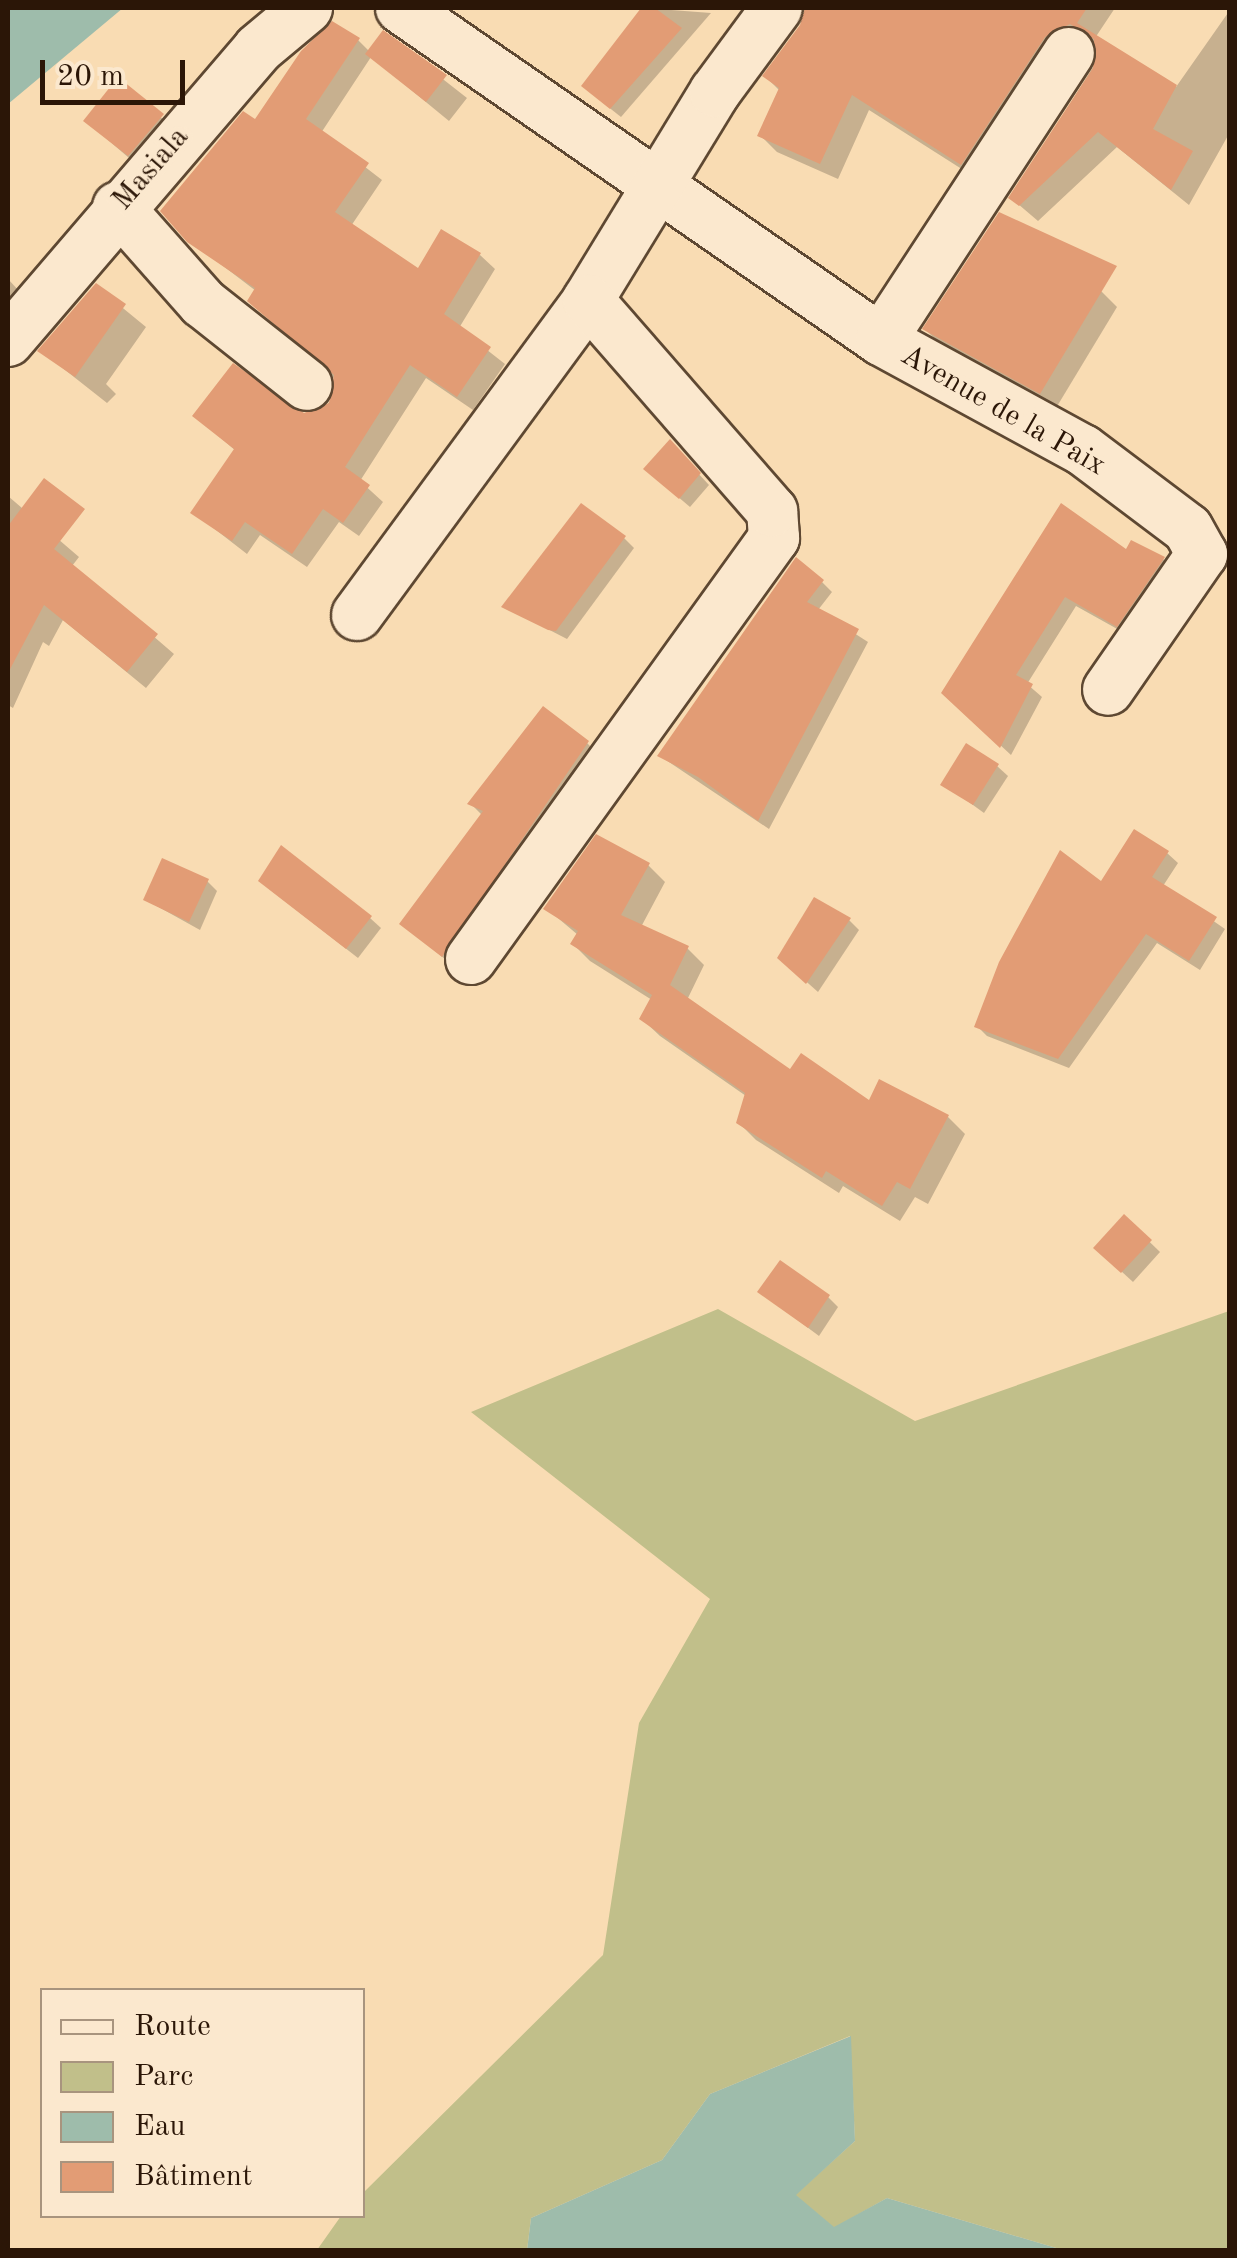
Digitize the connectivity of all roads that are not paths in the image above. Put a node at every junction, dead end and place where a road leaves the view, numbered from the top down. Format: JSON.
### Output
{"nodes":[{"id":1,"x":307,"y":8,"type":"edge"},
{"id":2,"x":401,"y":8,"type":"edge"},
{"id":3,"x":776,"y":8,"type":"edge"},
{"id":4,"x":1069,"y":53,"type":"dead end"},
{"id":5,"x":655,"y":188,"type":"junction"},
{"id":6,"x":118,"y":207,"type":"junction"},
{"id":7,"x":588,"y":300,"type":"junction"},
{"id":8,"x":881,"y":340,"type":"junction"},
{"id":9,"x":8,"y":342,"type":"edge"},
{"id":10,"x":307,"y":385,"type":"dead end"},
{"id":11,"x":356,"y":615,"type":"dead end"},
{"id":12,"x":1108,"y":690,"type":"dead end"},
{"id":13,"x":470,"y":959,"type":"dead end"}],
"edges":[{"from":1,"to":6,"type":"street","name":"Masiala"},
{"from":2,"to":5,"type":"street","name":"Avenue de la Paix"},
{"from":3,"to":5,"type":"street"},
{"from":4,"to":8,"type":"street"},
{"from":5,"to":7,"type":"street"},
{"from":5,"to":8,"type":"street","name":"Avenue de la Paix"},
{"from":6,"to":9,"type":"street","name":"Masiala"},
{"from":6,"to":10,"type":"street"},
{"from":7,"to":11,"type":"street"},
{"from":7,"to":13,"type":"street"},
{"from":8,"to":12,"type":"street","name":"Avenue de la Paix"}]}
